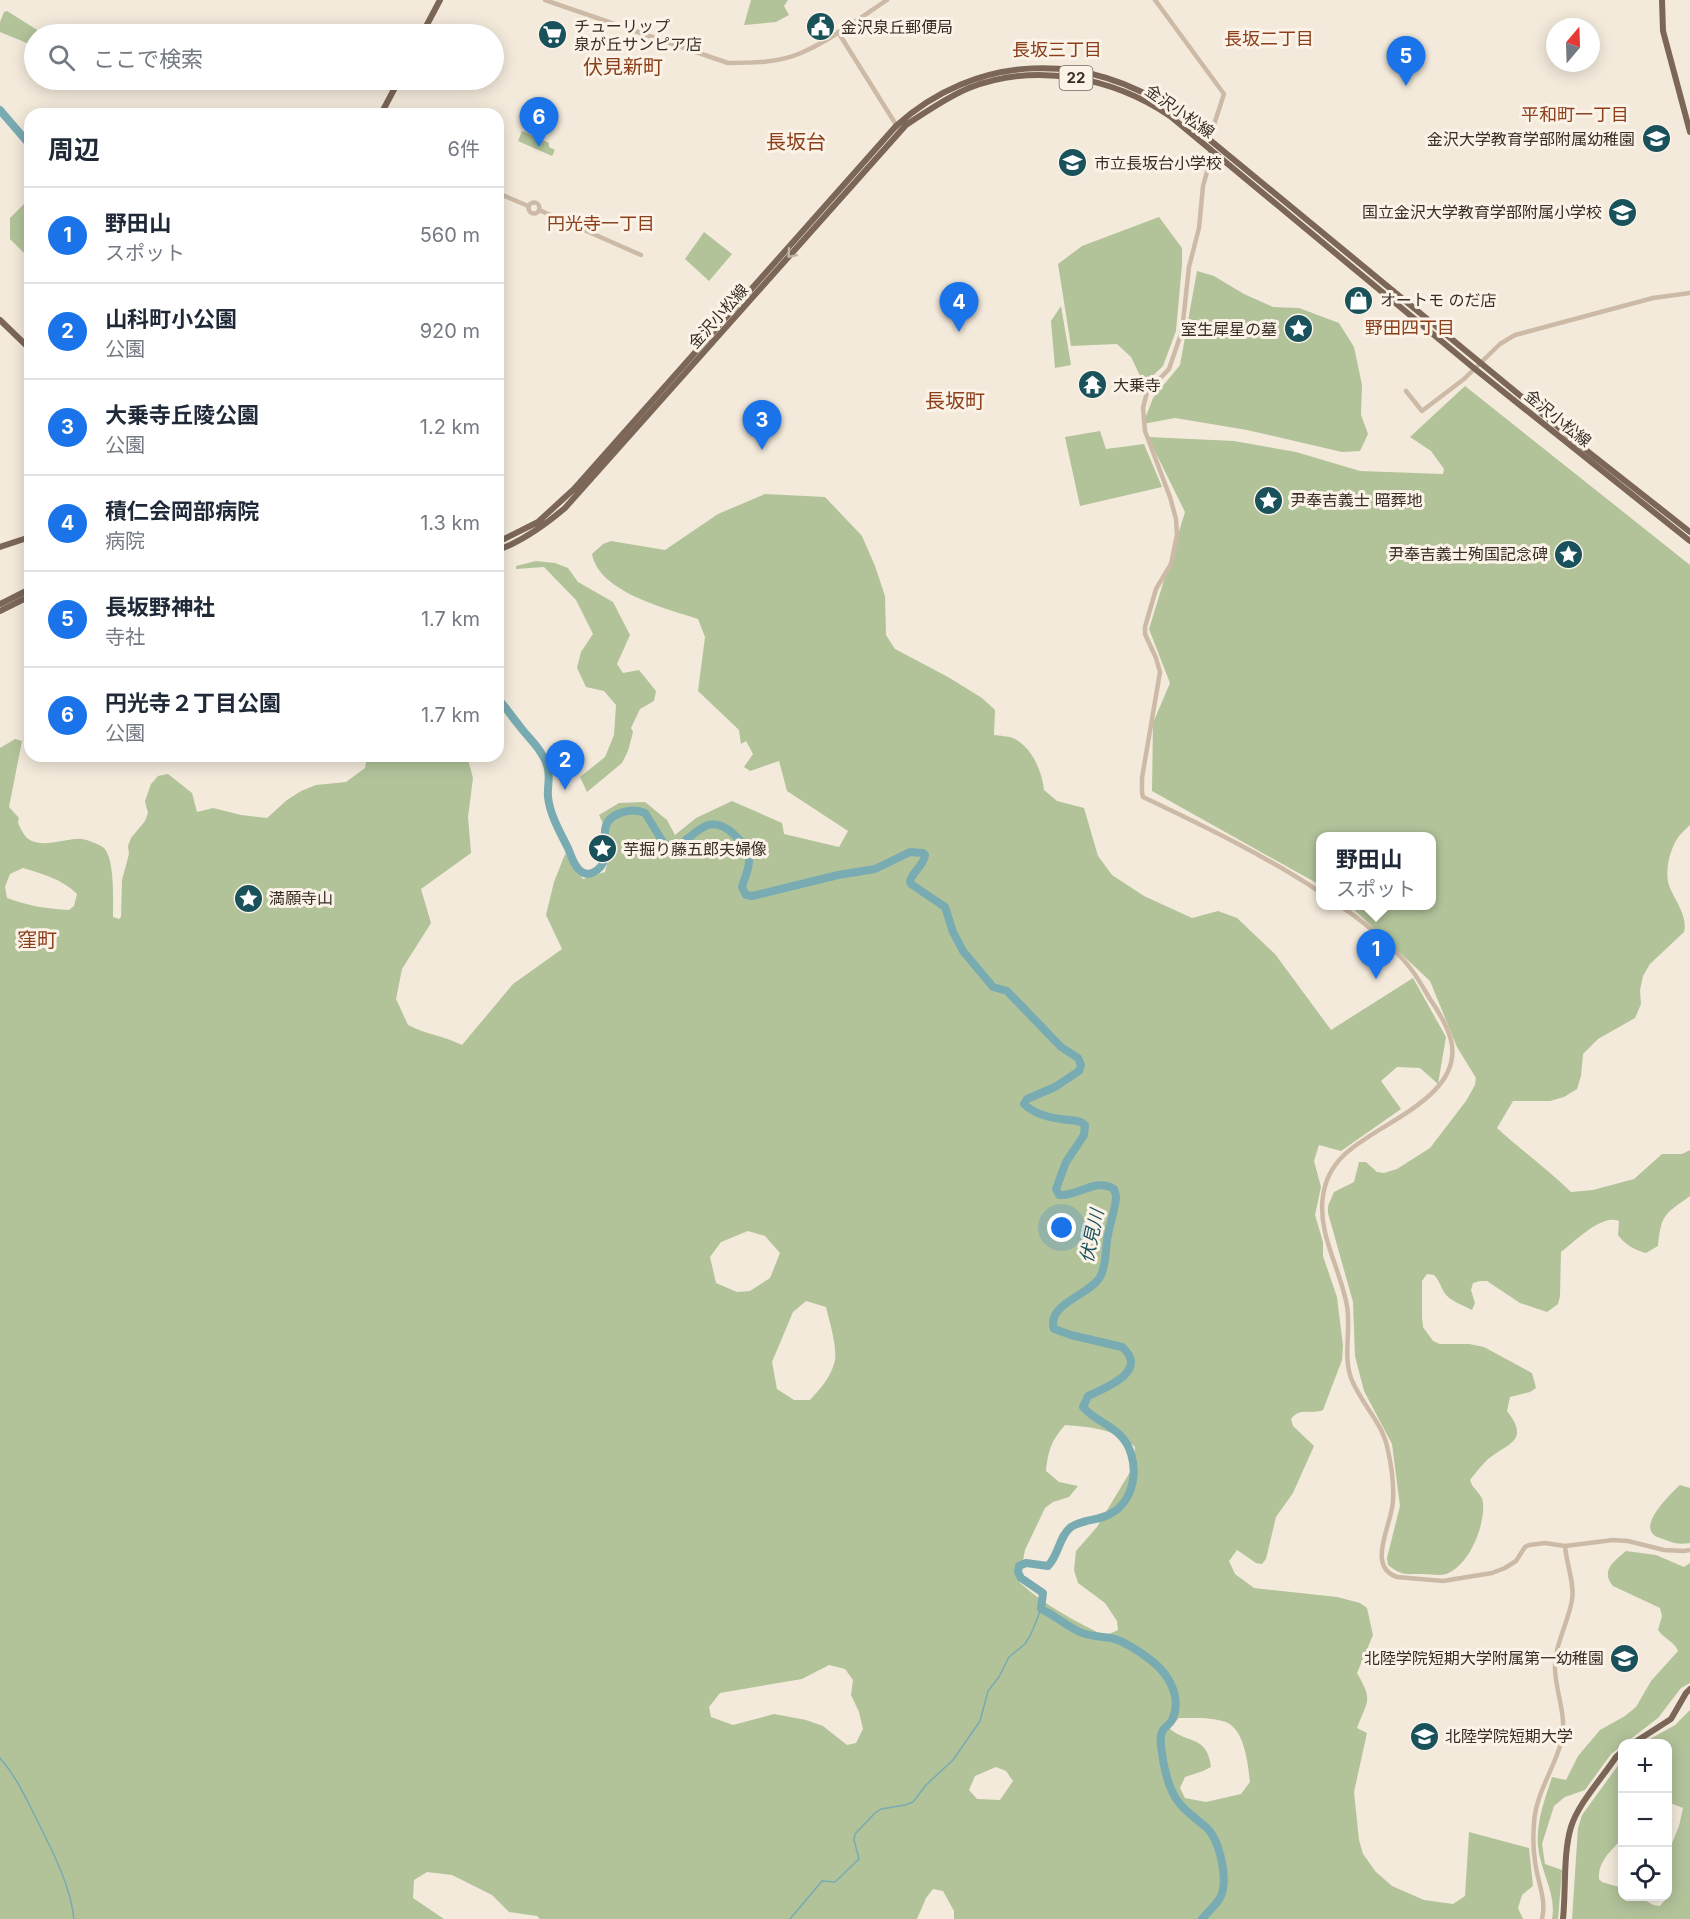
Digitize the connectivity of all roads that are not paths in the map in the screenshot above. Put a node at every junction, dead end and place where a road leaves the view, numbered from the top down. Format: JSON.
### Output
{"nodes":[{"id":1,"x":440,"y":0,"type":"edge"},
{"id":2,"x":545,"y":0,"type":"edge"},
{"id":3,"x":887,"y":0,"type":"edge"},
{"id":4,"x":1155,"y":0,"type":"edge"},
{"id":5,"x":1662,"y":0,"type":"edge"},
{"id":6,"x":427,"y":24,"type":"edge"},
{"id":7,"x":838,"y":32,"type":"junction"},
{"id":8,"x":394,"y":90,"type":"edge"},
{"id":9,"x":384,"y":108,"type":"edge"},
{"id":10,"x":898,"y":128,"type":"junction"},
{"id":11,"x":1690,"y":132,"type":"edge"},
{"id":12,"x":1209,"y":139,"type":"junction"},
{"id":13,"x":1210,"y":148,"type":"junction"},
{"id":14,"x":504,"y":196,"type":"edge"},
{"id":15,"x":641,"y":255,"type":"dead end"},
{"id":16,"x":1690,"y":293,"type":"edge"},
{"id":17,"x":0,"y":320,"type":"edge"},
{"id":18,"x":24,"y":343,"type":"edge"},
{"id":19,"x":1478,"y":366,"type":"junction"},
{"id":20,"x":1406,"y":392,"type":"dead end"},
{"id":21,"x":1690,"y":532,"type":"edge"},
{"id":22,"x":24,"y":539,"type":"edge"},
{"id":23,"x":504,"y":539,"type":"edge"},
{"id":24,"x":1690,"y":541,"type":"edge"},
{"id":25,"x":0,"y":547,"type":"edge"},
{"id":26,"x":504,"y":548,"type":"edge"},
{"id":27,"x":24,"y":592,"type":"edge"},
{"id":28,"x":24,"y":599,"type":"edge"},
{"id":29,"x":0,"y":604,"type":"edge"},
{"id":30,"x":0,"y":611,"type":"edge"},
{"id":31,"x":1316,"y":889,"type":"edge"},
{"id":32,"x":1346,"y":910,"type":"edge"},
{"id":33,"x":1564,"y":1546,"type":"junction"},
{"id":34,"x":1690,"y":1550,"type":"edge"},
{"id":35,"x":1690,"y":1689,"type":"edge"},
{"id":36,"x":1638,"y":1739,"type":"edge"},
{"id":37,"x":1618,"y":1755,"type":"edge"},
{"id":38,"x":1542,"y":1919,"type":"edge"},
{"id":39,"x":1563,"y":1919,"type":"edge"}],
"edges":[{"from":1,"to":6,"type":"main road"},
{"from":2,"to":7,"type":"street"},
{"from":3,"to":7,"type":"street"},
{"from":4,"to":12,"type":"street"},
{"from":5,"to":11,"type":"main road"},
{"from":7,"to":10,"type":"street"},
{"from":8,"to":9,"type":"main road"},
{"from":10,"to":12,"type":"main road","name":"金沢小松線","number":"22"},
{"from":10,"to":13,"type":"main road","name":"金沢小松線","number":"22"},
{"from":10,"to":23,"type":"main road","name":"金沢小松線","number":"22"},
{"from":10,"to":26,"type":"main road","name":"金沢小松線","number":"22","one_way":true},
{"from":12,"to":13,"type":"street"},
{"from":12,"to":19,"type":"main road","name":"金沢小松線","number":"22"},
{"from":13,"to":19,"type":"main road","name":"金沢小松線","number":"22"},
{"from":13,"to":31,"type":"street"},
{"from":14,"to":15,"type":"street"},
{"from":16,"to":19,"type":"street"},
{"from":17,"to":18,"type":"main road"},
{"from":19,"to":20,"type":"street"},
{"from":19,"to":21,"type":"main road","name":"金沢小松線","number":"22"},
{"from":19,"to":24,"type":"main road","name":"金沢小松線","number":"22"},
{"from":22,"to":25,"type":"main road"},
{"from":27,"to":29,"type":"main road"},
{"from":28,"to":30,"type":"main road"},
{"from":32,"to":33,"type":"street"},
{"from":33,"to":34,"type":"street"},
{"from":33,"to":38,"type":"street"},
{"from":35,"to":36,"type":"main road"},
{"from":37,"to":39,"type":"main road"}]}
